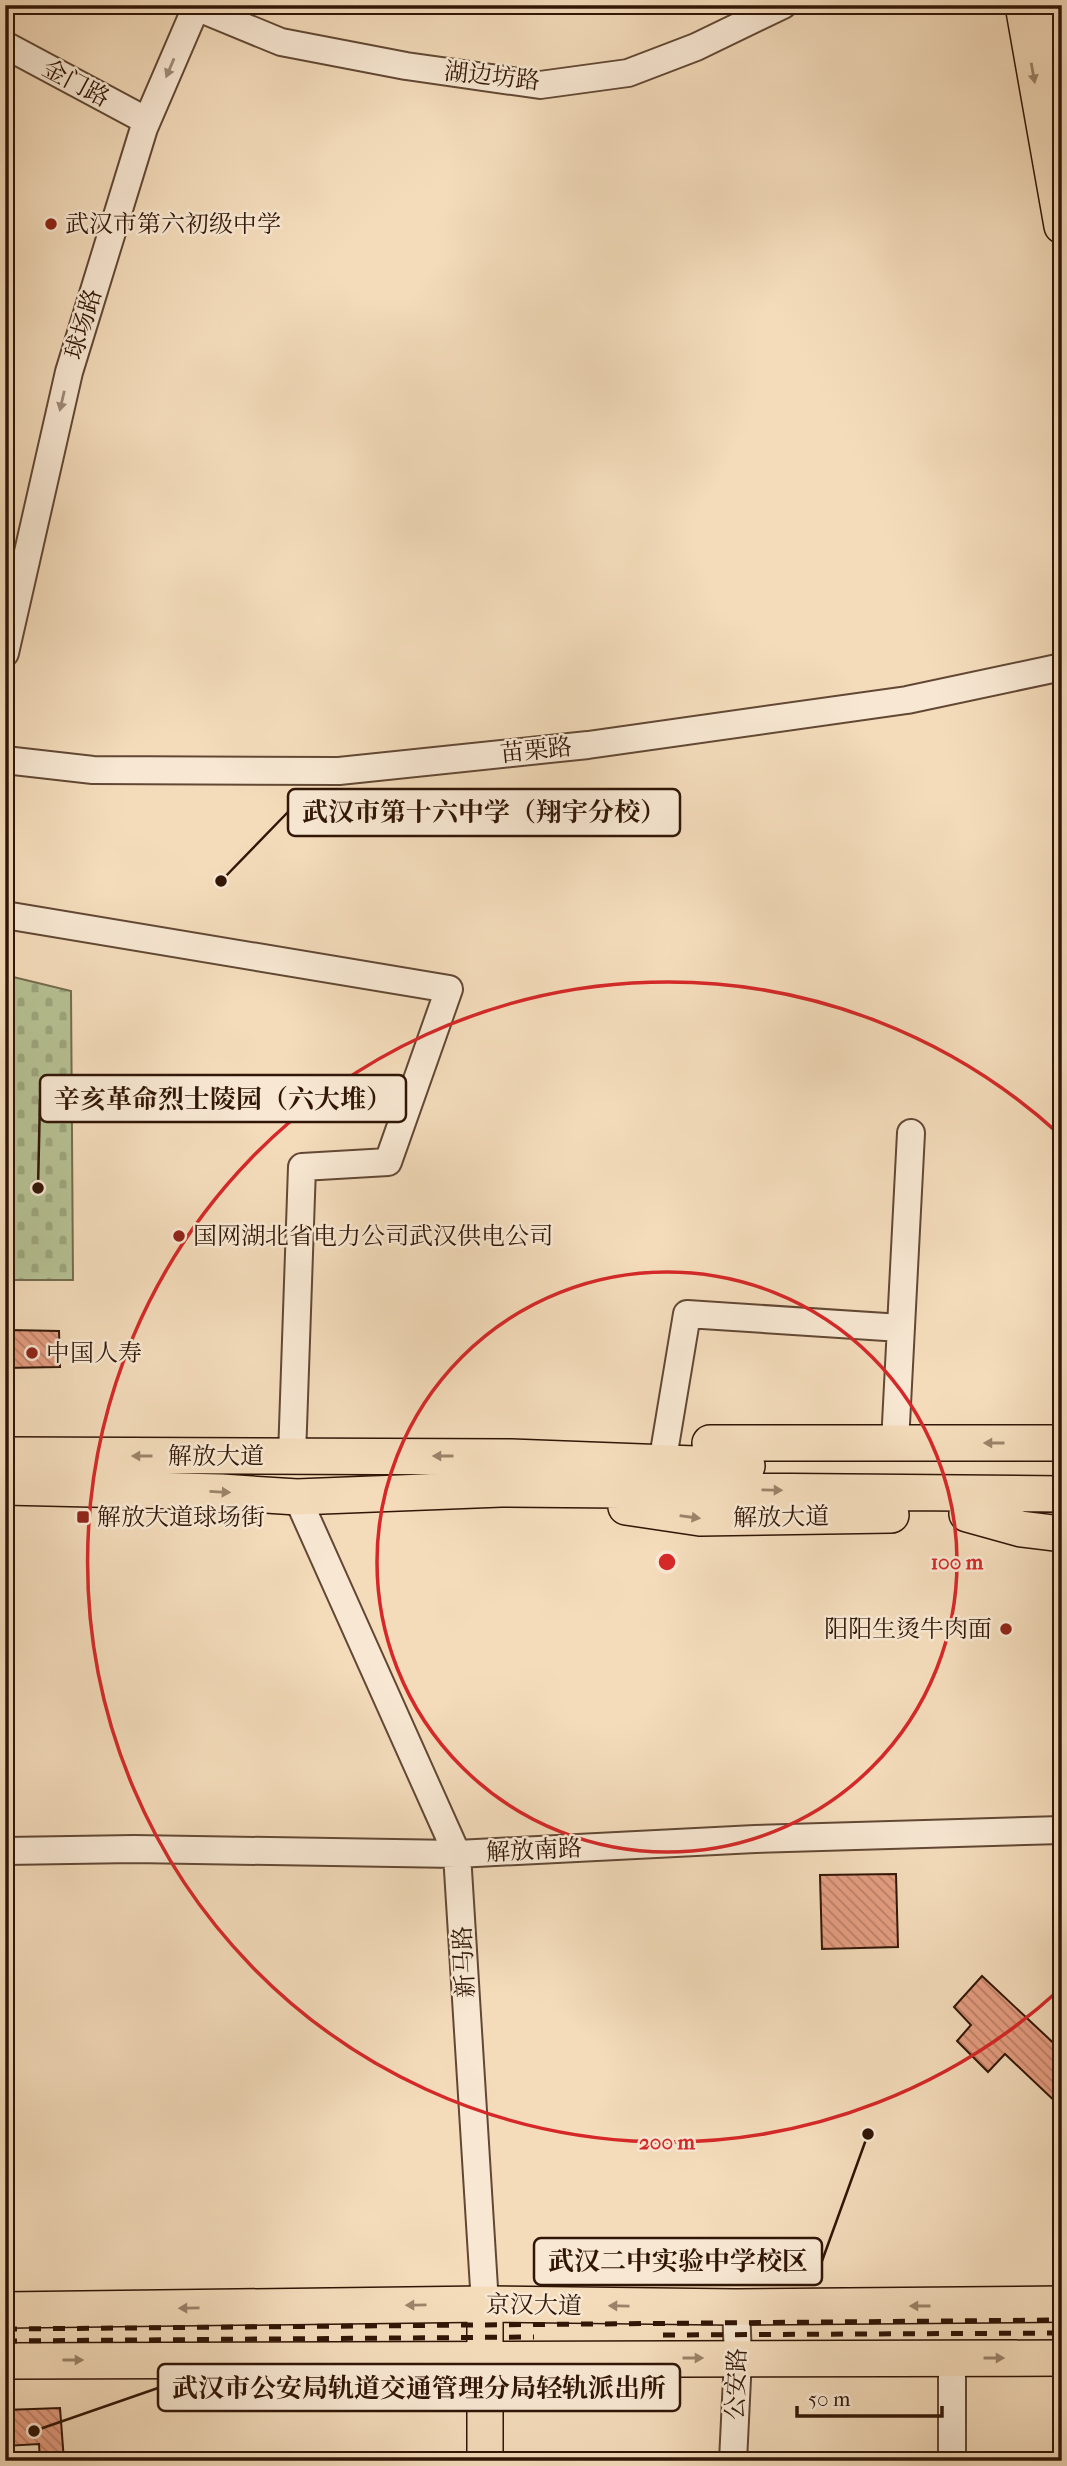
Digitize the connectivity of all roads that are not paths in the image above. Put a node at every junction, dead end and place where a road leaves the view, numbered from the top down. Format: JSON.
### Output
{"nodes":[{"id":1,"x":783,"y":5,"type":"edge"},
{"id":2,"x":1023,"y":5,"type":"edge"},
{"id":3,"x":1053,"y":5,"type":"edge"},
{"id":4,"x":196,"y":6,"type":"edge"},
{"id":5,"x":5,"y":45,"type":"edge"},
{"id":6,"x":1062,"y":74,"type":"edge"},
{"id":7,"x":147,"y":121,"type":"junction"},
{"id":8,"x":1062,"y":226,"type":"edge"},
{"id":9,"x":5,"y":653,"type":"edge"},
{"id":10,"x":1062,"y":667,"type":"edge"},
{"id":11,"x":5,"y":760,"type":"edge"},
{"id":12,"x":5,"y":915,"type":"edge"},
{"id":13,"x":911,"y":1133,"type":"dead end"},
{"id":14,"x":901,"y":1328,"type":"junction"},
{"id":15,"x":895,"y":1443,"type":"junction"},
{"id":16,"x":1062,"y":1443,"type":"edge"},
{"id":17,"x":665,"y":1446,"type":"junction"},
{"id":18,"x":5,"y":1455,"type":"edge"},
{"id":19,"x":292,"y":1456,"type":"junction"},
{"id":20,"x":1062,"y":1471,"type":"edge"},
{"id":21,"x":506,"y":1473,"type":"junction"},
{"id":22,"x":704,"y":1478,"type":"junction"},
{"id":23,"x":5,"y":1487,"type":"edge"},
{"id":24,"x":1062,"y":1493,"type":"edge"},
{"id":25,"x":297,"y":1497,"type":"junction"},
{"id":26,"x":967,"y":1514,"type":"junction"},
{"id":27,"x":1062,"y":1518,"type":"edge"},
{"id":28,"x":1062,"y":1534,"type":"edge"},
{"id":29,"x":1062,"y":1830,"type":"edge"},
{"id":30,"x":5,"y":1852,"type":"edge"},
{"id":31,"x":457,"y":1854,"type":"junction"},
{"id":32,"x":485,"y":2304,"type":"junction"},
{"id":33,"x":1062,"y":2304,"type":"edge"},
{"id":34,"x":736,"y":2307,"type":"junction"},
{"id":35,"x":5,"y":2310,"type":"edge"},
{"id":36,"x":485,"y":2358,"type":"junction"},
{"id":37,"x":738,"y":2358,"type":"junction"},
{"id":38,"x":952,"y":2358,"type":"junction"},
{"id":39,"x":1062,"y":2358,"type":"edge"},
{"id":40,"x":5,"y":2361,"type":"edge"},
{"id":41,"x":485,"y":2461,"type":"edge"},
{"id":42,"x":733,"y":2461,"type":"edge"},
{"id":43,"x":952,"y":2461,"type":"edge"}],
"edges":[{"from":1,"to":4,"type":"street","name":"湖边坊路"},
{"from":2,"to":8,"type":"main road","one_way":true},
{"from":3,"to":6,"type":"main road"},
{"from":4,"to":7,"type":"street","name":"球场路","one_way":true},
{"from":5,"to":7,"type":"street","name":"金门路"},
{"from":7,"to":9,"type":"street","name":"球场路","one_way":true},
{"from":10,"to":11,"type":"street","name":"苗栗路"},
{"from":12,"to":19,"type":"street"},
{"from":13,"to":14,"type":"street"},
{"from":14,"to":15,"type":"street"},
{"from":14,"to":17,"type":"street"},
{"from":16,"to":15,"type":"main road","name":"解放大道","one_way":true},
{"from":15,"to":17,"type":"main road","name":"解放大道"},
{"from":17,"to":21,"type":"main road","name":"解放大道"},
{"from":19,"to":18,"type":"main road","name":"解放大道","one_way":true},
{"from":21,"to":19,"type":"main road","name":"解放大道","one_way":true},
{"from":20,"to":22,"type":"main road","name":"解放大道"},
{"from":21,"to":22,"type":"main road","name":"解放大道"},
{"from":21,"to":25,"type":"main road","name":"解放大道"},
{"from":21,"to":26,"type":"main road","name":"解放大道","one_way":true},
{"from":22,"to":24,"type":"main road","name":"解放大道","one_way":true},
{"from":23,"to":25,"type":"main road","name":"解放大道","one_way":true},
{"from":25,"to":31,"type":"street","name":"新马路"},
{"from":26,"to":27,"type":"main road","name":"解放大道"},
{"from":26,"to":28,"type":"main road"},
{"from":29,"to":31,"type":"street","name":"解放南路"},
{"from":30,"to":31,"type":"street","name":"解放南路"},
{"from":31,"to":32,"type":"street","name":"新马路"},
{"from":34,"to":32,"type":"main road","name":"京汉大道","one_way":true},
{"from":32,"to":35,"type":"main road","name":"京汉大道","one_way":true},
{"from":32,"to":36,"type":"main road","name":"新马路"},
{"from":33,"to":34,"type":"main road","name":"京汉大道","one_way":true},
{"from":34,"to":37,"type":"street","name":"公安路"},
{"from":36,"to":37,"type":"main road","one_way":true},
{"from":40,"to":36,"type":"main road","one_way":true},
{"from":36,"to":41,"type":"main road","name":"新马路"},
{"from":37,"to":38,"type":"main road"},
{"from":37,"to":42,"type":"street","name":"公安路"},
{"from":38,"to":39,"type":"main road","one_way":true},
{"from":38,"to":43,"type":"street"}]}
